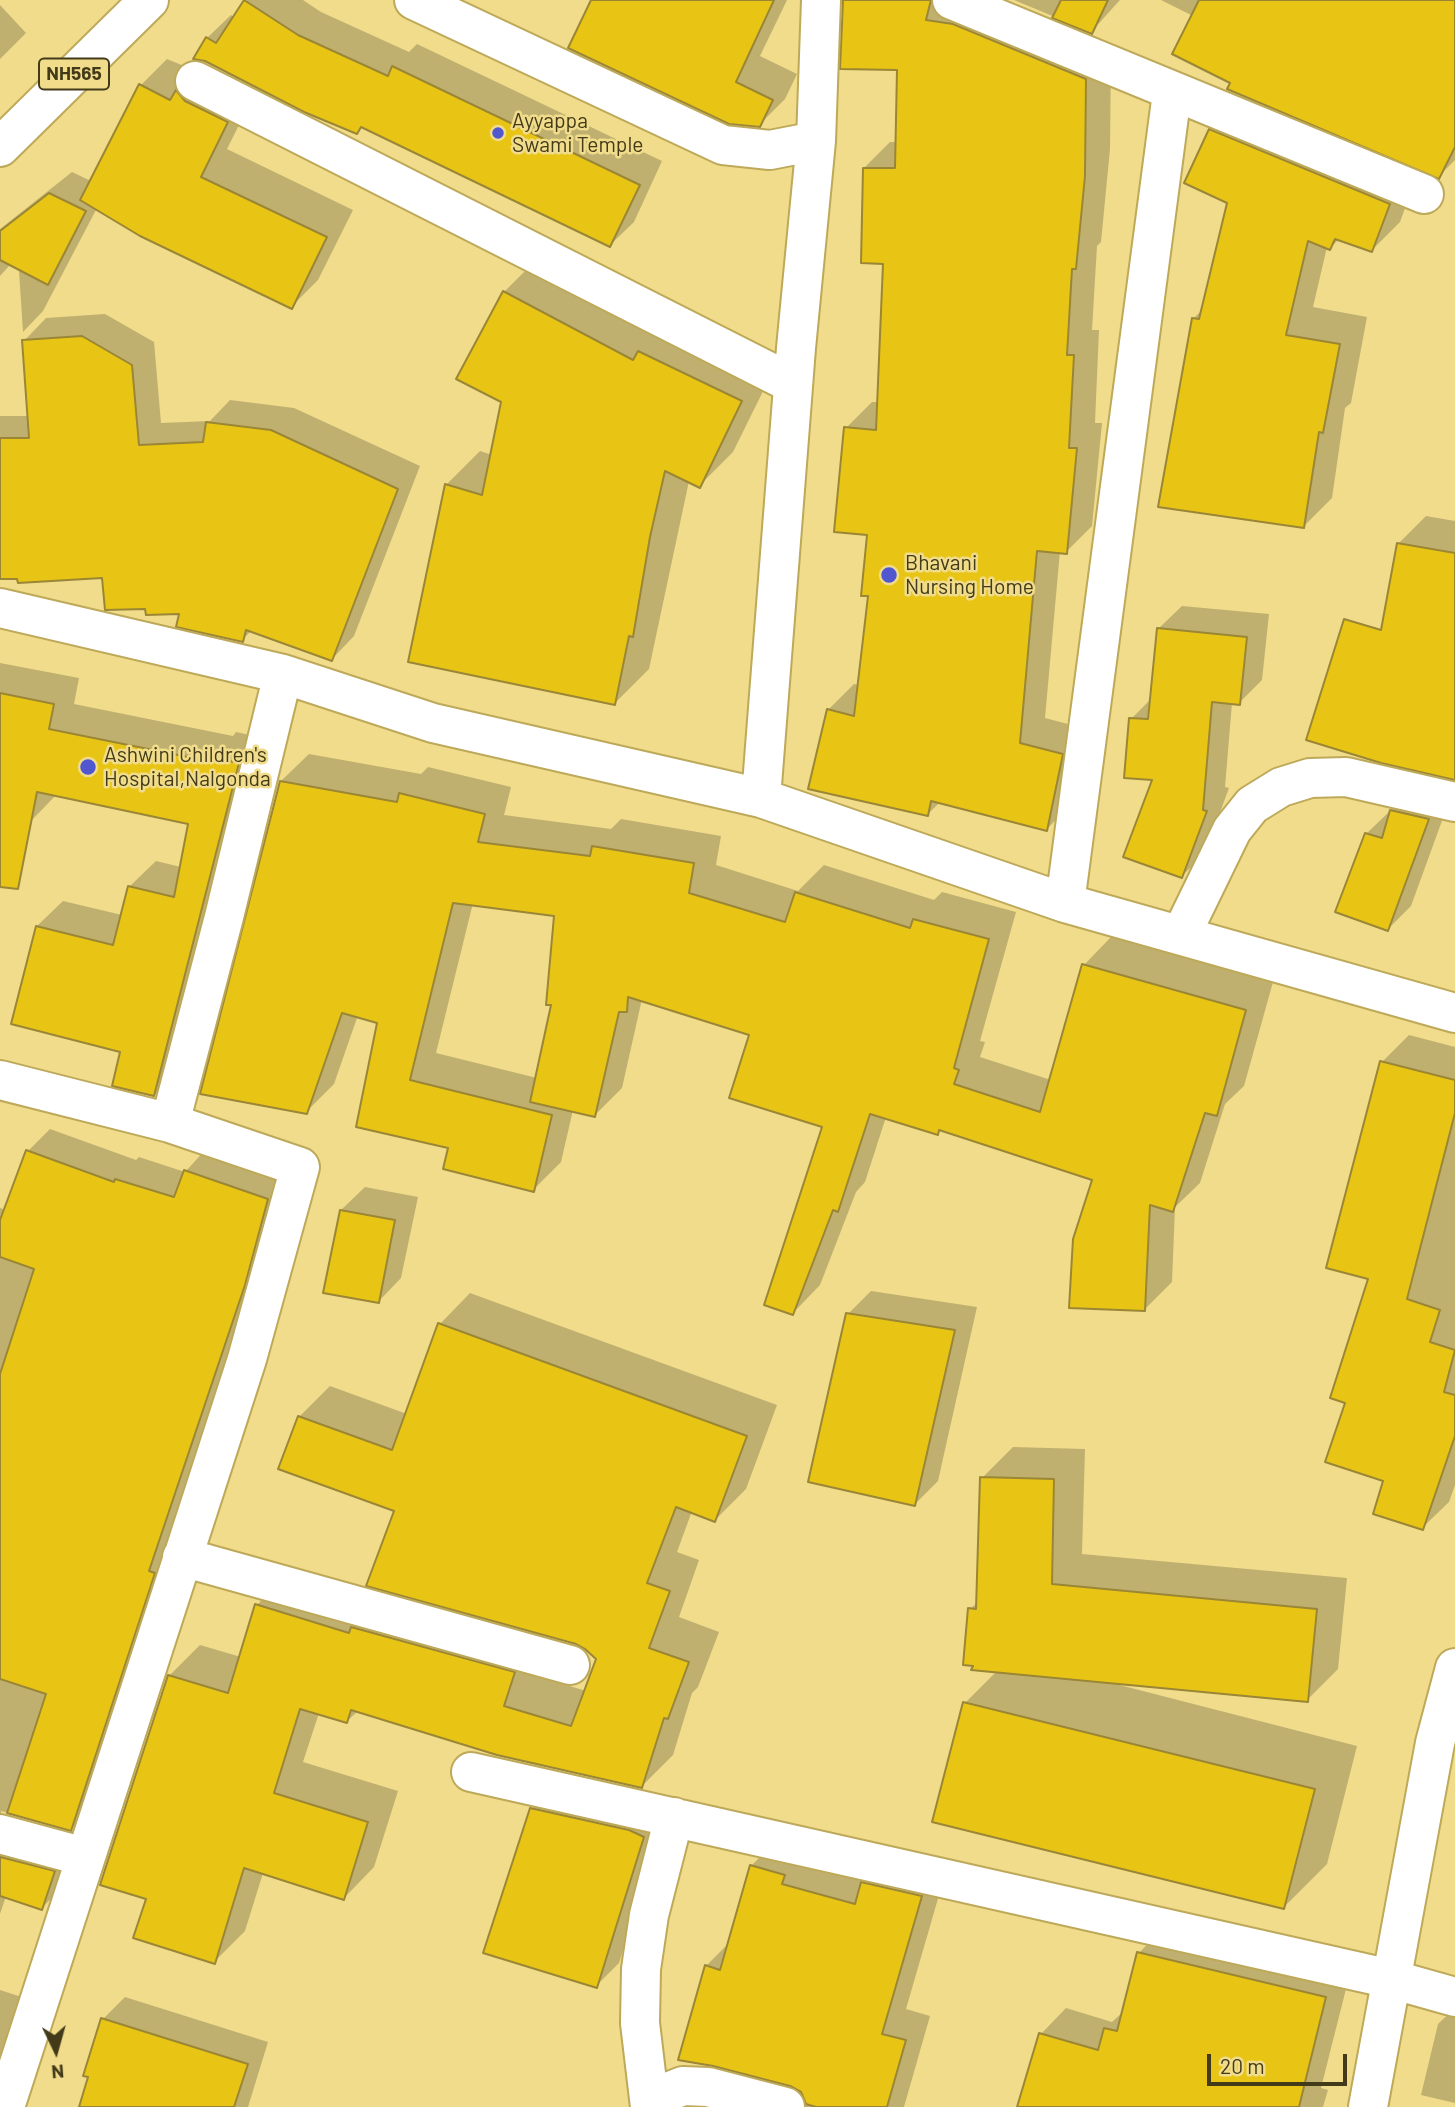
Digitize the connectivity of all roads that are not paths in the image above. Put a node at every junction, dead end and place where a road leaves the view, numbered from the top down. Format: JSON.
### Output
{"nodes":[{"id":1,"x":149,"y":0,"type":"edge"},
{"id":2,"x":414,"y":0,"type":"edge"},
{"id":3,"x":821,"y":0,"type":"edge"},
{"id":4,"x":952,"y":0,"type":"edge"},
{"id":5,"x":195,"y":81,"type":"dead end"},
{"id":6,"x":1172,"y":93,"type":"junction"},
{"id":7,"x":816,"y":141,"type":"junction"},
{"id":8,"x":0,"y":147,"type":"edge"},
{"id":9,"x":1424,"y":194,"type":"dead end"},
{"id":10,"x":793,"y":384,"type":"junction"},
{"id":11,"x":0,"y":608,"type":"edge"},
{"id":12,"x":282,"y":674,"type":"junction"},
{"id":13,"x":761,"y":798,"type":"junction"},
{"id":14,"x":1455,"y":802,"type":"edge"},
{"id":15,"x":1065,"y":902,"type":"junction"},
{"id":16,"x":1181,"y":935,"type":"junction"},
{"id":17,"x":1455,"y":1013,"type":"edge"},
{"id":18,"x":0,"y":1080,"type":"edge"},
{"id":19,"x":170,"y":1123,"type":"junction"},
{"id":20,"x":182,"y":1556,"type":"junction"},
{"id":21,"x":570,"y":1665,"type":"dead end"},
{"id":22,"x":1455,"y":1668,"type":"edge"},
{"id":23,"x":471,"y":1772,"type":"dead end"},
{"id":24,"x":674,"y":1817,"type":"junction"},
{"id":25,"x":0,"y":1834,"type":"edge"},
{"id":26,"x":85,"y":1857,"type":"junction"},
{"id":27,"x":1391,"y":1979,"type":"junction"},
{"id":28,"x":1455,"y":1997,"type":"edge"},
{"id":29,"x":4,"y":2103,"type":"edge"},
{"id":30,"x":652,"y":2107,"type":"edge"},
{"id":31,"x":785,"y":2107,"type":"edge"},
{"id":32,"x":1368,"y":2107,"type":"edge"}],
"edges":[{"from":1,"to":8,"type":"main road","number":"NH565"},
{"from":2,"to":7,"type":"main road"},
{"from":3,"to":7,"type":"main road"},
{"from":4,"to":6,"type":"main road"},
{"from":5,"to":10,"type":"main road"},
{"from":6,"to":9,"type":"main road"},
{"from":6,"to":15,"type":"main road"},
{"from":7,"to":10,"type":"main road"},
{"from":10,"to":13,"type":"main road"},
{"from":11,"to":12,"type":"main road"},
{"from":12,"to":13,"type":"main road"},
{"from":12,"to":19,"type":"main road"},
{"from":13,"to":15,"type":"main road"},
{"from":14,"to":16,"type":"main road"},
{"from":15,"to":16,"type":"main road"},
{"from":16,"to":17,"type":"main road"},
{"from":18,"to":19,"type":"main road"},
{"from":19,"to":20,"type":"main road"},
{"from":20,"to":21,"type":"main road"},
{"from":20,"to":26,"type":"main road"},
{"from":22,"to":27,"type":"main road"},
{"from":23,"to":24,"type":"main road"},
{"from":24,"to":27,"type":"main road"},
{"from":24,"to":30,"type":"main road"},
{"from":25,"to":26,"type":"main road"},
{"from":26,"to":29,"type":"main road"},
{"from":27,"to":28,"type":"main road"},
{"from":27,"to":32,"type":"main road"},
{"from":30,"to":31,"type":"main road"}]}
